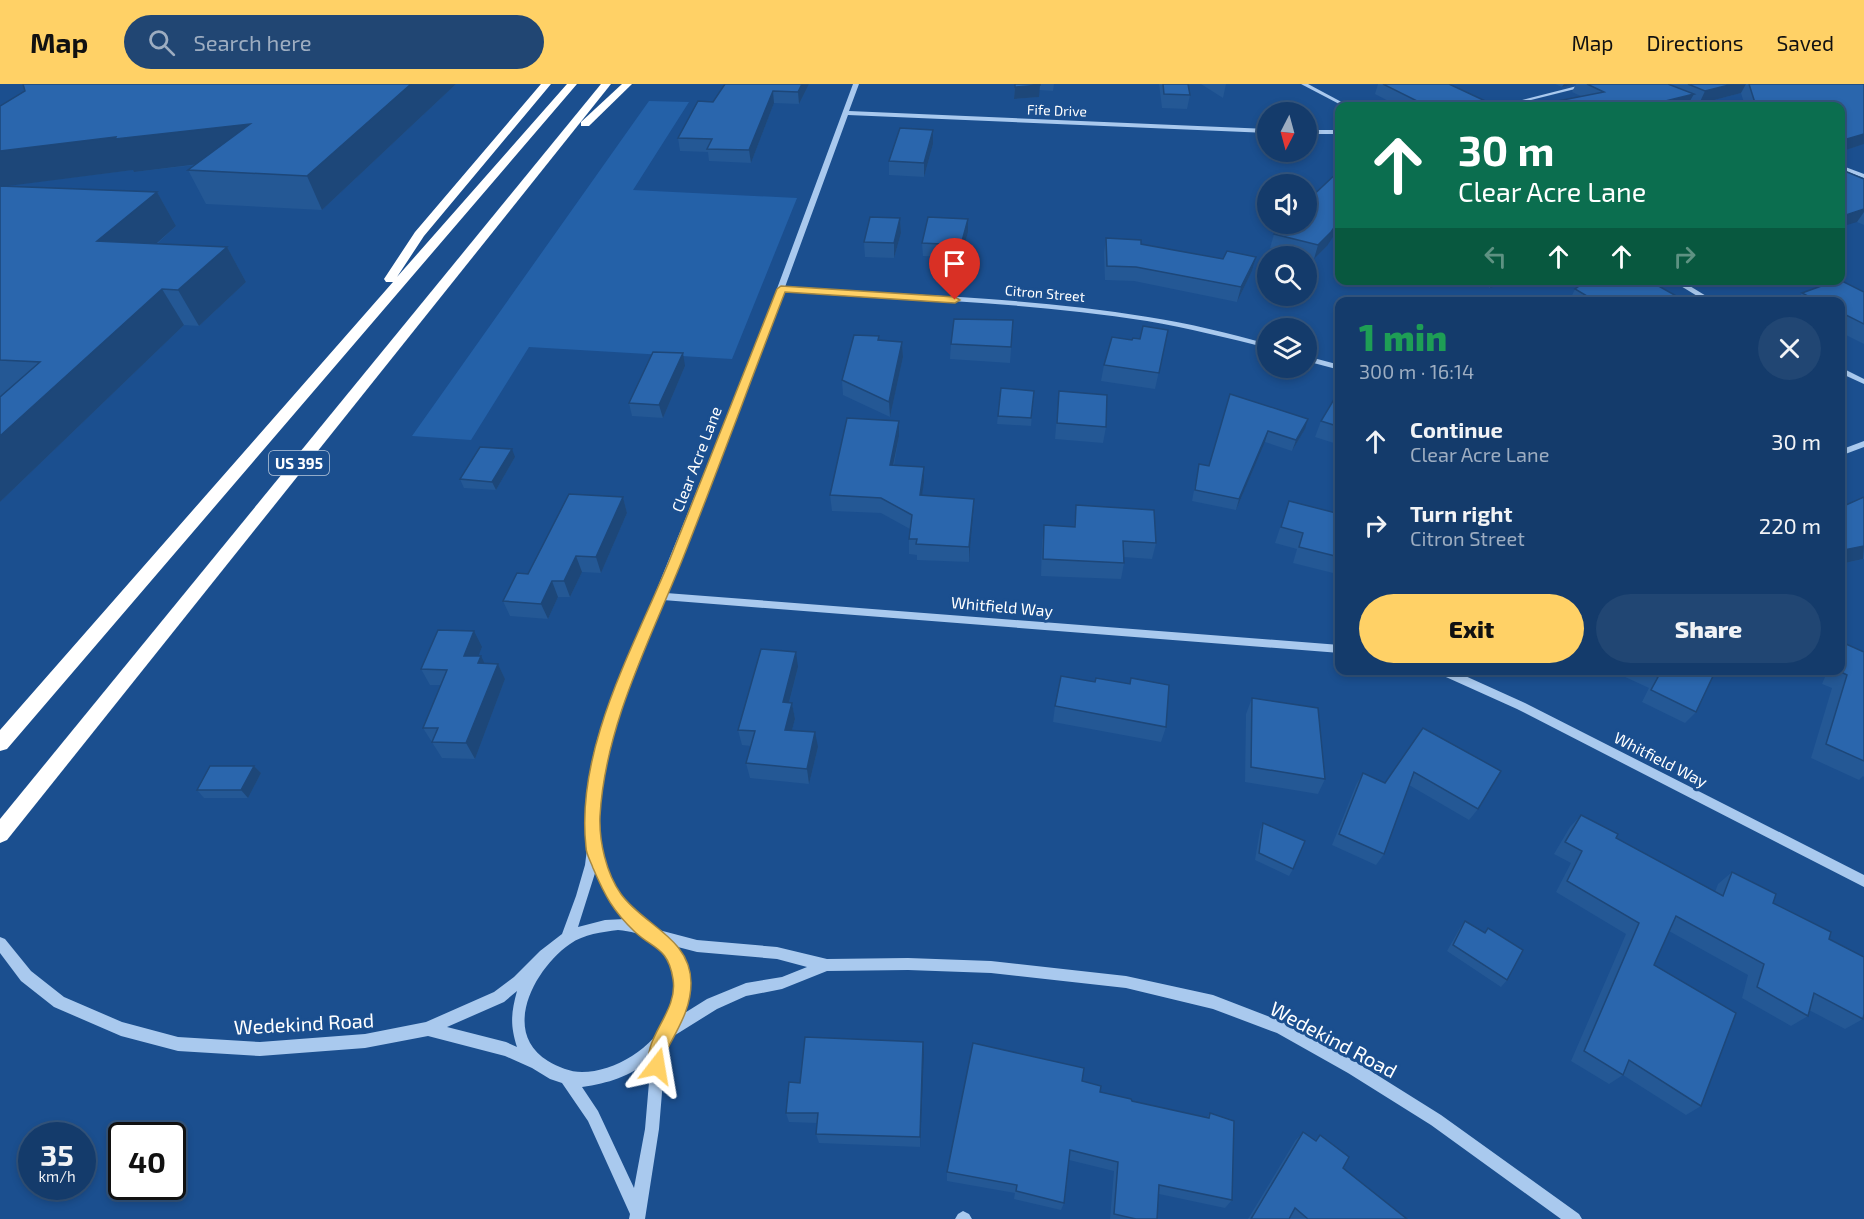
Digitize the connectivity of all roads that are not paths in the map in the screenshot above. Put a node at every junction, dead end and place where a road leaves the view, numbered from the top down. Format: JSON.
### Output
{"nodes":[{"id":1,"x":546,"y":84,"type":"edge"},
{"id":2,"x":572,"y":84,"type":"edge"},
{"id":3,"x":606,"y":84,"type":"edge"},
{"id":4,"x":627,"y":84,"type":"edge"},
{"id":5,"x":856,"y":84,"type":"edge"},
{"id":6,"x":1304,"y":84,"type":"edge"},
{"id":7,"x":1592,"y":84,"type":"edge"},
{"id":8,"x":1673,"y":98,"type":"edge"},
{"id":9,"x":1338,"y":102,"type":"edge"},
{"id":10,"x":1518,"y":102,"type":"edge"},
{"id":11,"x":1684,"y":102,"type":"edge"},
{"id":12,"x":845,"y":113,"type":"junction"},
{"id":13,"x":1257,"y":131,"type":"edge"},
{"id":14,"x":1317,"y":132,"type":"edge"},
{"id":15,"x":1335,"y":132,"type":"edge"},
{"id":16,"x":546,"y":159,"type":"junction"},
{"id":17,"x":1845,"y":169,"type":"edge"},
{"id":18,"x":1864,"y":170,"type":"edge"},
{"id":19,"x":1855,"y":172,"type":"junction"},
{"id":20,"x":1864,"y":176,"type":"edge"},
{"id":21,"x":1683,"y":285,"type":"edge"},
{"id":22,"x":781,"y":289,"type":"junction"},
{"id":23,"x":1704,"y":297,"type":"edge"},
{"id":24,"x":349,"y":340,"type":"junction"},
{"id":25,"x":1257,"y":343,"type":"edge"},
{"id":26,"x":1317,"y":361,"type":"edge"},
{"id":27,"x":1335,"y":367,"type":"edge"},
{"id":28,"x":1845,"y":372,"type":"edge"},
{"id":29,"x":1864,"y":382,"type":"edge"},
{"id":30,"x":1864,"y":444,"type":"edge"},
{"id":31,"x":1845,"y":451,"type":"edge"},
{"id":32,"x":661,"y":596,"type":"junction"},
{"id":33,"x":1335,"y":649,"type":"edge"},
{"id":34,"x":1452,"y":675,"type":"edge"},
{"id":35,"x":0,"y":744,"type":"edge"},
{"id":36,"x":0,"y":834,"type":"edge"},
{"id":37,"x":594,"y":850,"type":"junction"},
{"id":38,"x":1864,"y":881,"type":"edge"},
{"id":39,"x":642,"y":928,"type":"junction"},
{"id":40,"x":656,"y":935,"type":"junction"},
{"id":41,"x":567,"y":938,"type":"junction"},
{"id":42,"x":0,"y":943,"type":"edge"},
{"id":43,"x":545,"y":955,"type":"junction"},
{"id":44,"x":827,"y":965,"type":"junction"},
{"id":45,"x":427,"y":1029,"type":"junction"},
{"id":46,"x":669,"y":1031,"type":"junction"},
{"id":47,"x":659,"y":1044,"type":"junction"},
{"id":48,"x":544,"y":1069,"type":"junction"},
{"id":49,"x":568,"y":1079,"type":"junction"},
{"id":50,"x":637,"y":1215,"type":"edge"},
{"id":51,"x":1574,"y":1219,"type":"edge"}],
"edges":[{"from":1,"to":24,"type":"highway"},
{"from":2,"to":24,"type":"highway","number":"US 395"},
{"from":3,"to":16,"type":"highway","number":"US 395"},
{"from":4,"to":16,"type":"highway"},
{"from":5,"to":12,"type":"street","name":"Clear Acre Lane"},
{"from":6,"to":9,"type":"street"},
{"from":7,"to":10,"type":"street"},
{"from":8,"to":11,"type":"street"},
{"from":12,"to":13,"type":"street","name":"Fife Drive"},
{"from":12,"to":22,"type":"street","name":"Clear Acre Lane"},
{"from":14,"to":15,"type":"street"},
{"from":16,"to":36,"type":"highway","number":"US 395"},
{"from":17,"to":19,"type":"street"},
{"from":18,"to":19,"type":"street"},
{"from":19,"to":20,"type":"street"},
{"from":21,"to":23,"type":"street"},
{"from":22,"to":25,"type":"street","name":"Citron Street"},
{"from":22,"to":32,"type":"street","name":"Clear Acre Lane"},
{"from":24,"to":35,"type":"highway","number":"US 395"},
{"from":26,"to":27,"type":"street"},
{"from":28,"to":29,"type":"street"},
{"from":30,"to":31,"type":"street"},
{"from":32,"to":33,"type":"street","name":"Whitfield Way"},
{"from":32,"to":37,"type":"street","name":"Clear Acre Lane"},
{"from":34,"to":38,"type":"street","name":"Whitfield Way"},
{"from":37,"to":39,"type":"street","name":"Clear Acre Lane"},
{"from":37,"to":41,"type":"street","name":"Clear Acre Lane"},
{"from":39,"to":40,"type":"street"},
{"from":39,"to":41,"type":"street"},
{"from":40,"to":44,"type":"street","name":"Wedekind Road"},
{"from":40,"to":46,"type":"street"},
{"from":41,"to":43,"type":"street"},
{"from":42,"to":45,"type":"street","name":"Wedekind Road"},
{"from":43,"to":45,"type":"street","name":"Wedekind Road"},
{"from":43,"to":48,"type":"street"},
{"from":44,"to":46,"type":"street","name":"Wedekind Road"},
{"from":44,"to":51,"type":"street","name":"Wedekind Road"},
{"from":45,"to":48,"type":"street","name":"Wedekind Road"},
{"from":46,"to":47,"type":"street"},
{"from":47,"to":49,"type":"street"},
{"from":47,"to":50,"type":"street"},
{"from":48,"to":49,"type":"street"},
{"from":49,"to":50,"type":"street"}]}
